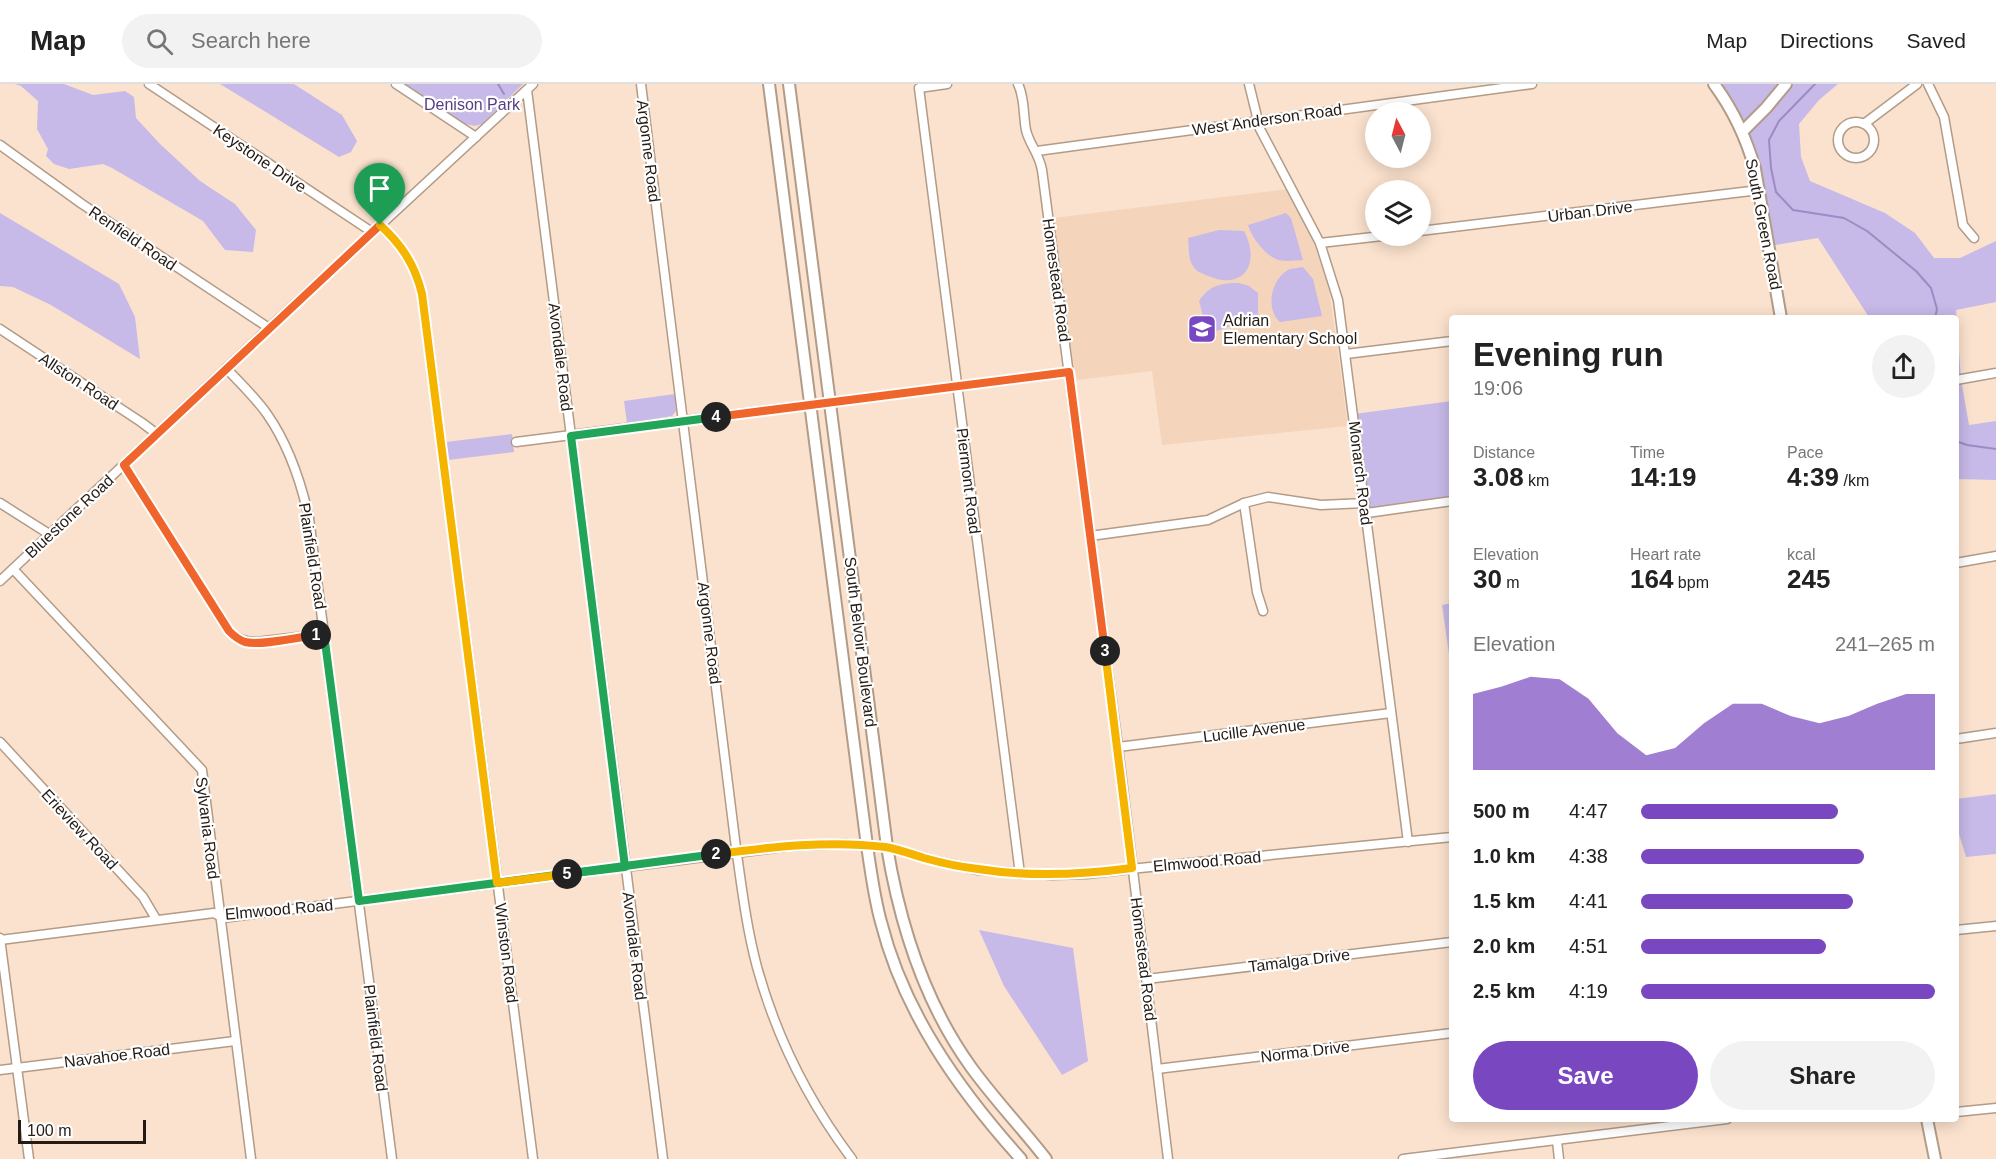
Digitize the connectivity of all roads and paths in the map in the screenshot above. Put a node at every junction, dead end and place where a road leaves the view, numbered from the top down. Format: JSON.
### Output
{"nodes":[{"id":1,"x":149,"y":84,"type":"edge"},
{"id":2,"x":396,"y":84,"type":"edge"},
{"id":3,"x":640,"y":84,"type":"edge"},
{"id":4,"x":768,"y":84,"type":"edge"},
{"id":5,"x":789,"y":84,"type":"edge"},
{"id":6,"x":947,"y":84,"type":"edge"},
{"id":7,"x":1018,"y":84,"type":"edge"},
{"id":8,"x":1249,"y":84,"type":"edge"},
{"id":9,"x":1532,"y":84,"type":"edge"},
{"id":10,"x":1714,"y":84,"type":"edge"},
{"id":11,"x":1786,"y":84,"type":"edge"},
{"id":12,"x":1917,"y":84,"type":"edge"},
{"id":13,"x":1928,"y":84,"type":"edge"},
{"id":14,"x":530,"y":87,"type":"edge"},
{"id":15,"x":1257,"y":120,"type":"junction"},
{"id":16,"x":1864,"y":124,"type":"junction"},
{"id":17,"x":1743,"y":131,"type":"junction"},
{"id":18,"x":476,"y":137,"type":"junction"},
{"id":19,"x":0,"y":145,"type":"edge"},
{"id":20,"x":1037,"y":151,"type":"junction"},
{"id":21,"x":1759,"y":190,"type":"junction"},
{"id":22,"x":380,"y":225,"type":"junction"},
{"id":23,"x":1431,"y":230,"type":"edge"},
{"id":24,"x":372,"y":232,"type":"junction"},
{"id":25,"x":1365,"y":238,"type":"edge"},
{"id":26,"x":1974,"y":238,"type":"dead end"},
{"id":27,"x":1320,"y":243,"type":"junction"},
{"id":28,"x":1780,"y":315,"type":"edge"},
{"id":29,"x":268,"y":328,"type":"junction"},
{"id":30,"x":0,"y":329,"type":"edge"},
{"id":31,"x":1449,"y":341,"type":"edge"},
{"id":32,"x":1346,"y":354,"type":"junction"},
{"id":33,"x":226,"y":368,"type":"junction"},
{"id":34,"x":1069,"y":372,"type":"junction"},
{"id":35,"x":1996,"y":373,"type":"edge"},
{"id":36,"x":1959,"y":379,"type":"edge"},
{"id":37,"x":956,"y":385,"type":"junction"},
{"id":38,"x":831,"y":403,"type":"junction"},
{"id":39,"x":810,"y":406,"type":"junction"},
{"id":40,"x":684,"y":421,"type":"junction"},
{"id":41,"x":157,"y":434,"type":"junction"},
{"id":42,"x":571,"y":436,"type":"junction"},
{"id":43,"x":516,"y":442,"type":"dead end"},
{"id":44,"x":124,"y":465,"type":"junction"},
{"id":45,"x":1449,"y":501,"type":"edge"},
{"id":46,"x":1244,"y":502,"type":"junction"},
{"id":47,"x":0,"y":503,"type":"edge"},
{"id":48,"x":1365,"y":503,"type":"junction"},
{"id":49,"x":1367,"y":513,"type":"junction"},
{"id":50,"x":49,"y":534,"type":"junction"},
{"id":51,"x":1090,"y":536,"type":"junction"},
{"id":52,"x":1996,"y":556,"type":"edge"},
{"id":53,"x":1959,"y":562,"type":"edge"},
{"id":54,"x":13,"y":569,"type":"junction"},
{"id":55,"x":0,"y":581,"type":"edge"},
{"id":56,"x":1263,"y":611,"type":"dead end"},
{"id":57,"x":324,"y":634,"type":"junction"},
{"id":58,"x":1391,"y":713,"type":"junction"},
{"id":59,"x":1996,"y":733,"type":"edge"},
{"id":60,"x":1959,"y":739,"type":"edge"},
{"id":61,"x":0,"y":742,"type":"edge"},
{"id":62,"x":1118,"y":747,"type":"junction"},
{"id":63,"x":1449,"y":837,"type":"edge"},
{"id":64,"x":1408,"y":842,"type":"junction"},
{"id":65,"x":867,"y":846,"type":"junction"},
{"id":66,"x":887,"y":847,"type":"junction"},
{"id":67,"x":737,"y":851,"type":"junction"},
{"id":68,"x":625,"y":867,"type":"junction"},
{"id":69,"x":1132,"y":868,"type":"junction"},
{"id":70,"x":1020,"y":873,"type":"junction"},
{"id":71,"x":497,"y":883,"type":"junction"},
{"id":72,"x":359,"y":901,"type":"junction"},
{"id":73,"x":219,"y":916,"type":"junction"},
{"id":74,"x":156,"y":919,"type":"junction"},
{"id":75,"x":1996,"y":926,"type":"edge"},
{"id":76,"x":1959,"y":930,"type":"edge"},
{"id":77,"x":0,"y":940,"type":"edge"},
{"id":78,"x":1449,"y":942,"type":"edge"},
{"id":79,"x":1147,"y":979,"type":"junction"},
{"id":80,"x":1449,"y":1033,"type":"edge"},
{"id":81,"x":235,"y":1041,"type":"junction"},
{"id":82,"x":17,"y":1068,"type":"junction"},
{"id":83,"x":1157,"y":1069,"type":"junction"},
{"id":84,"x":0,"y":1070,"type":"edge"},
{"id":85,"x":1996,"y":1107,"type":"edge"},
{"id":86,"x":1959,"y":1112,"type":"edge"},
{"id":87,"x":1704,"y":1122,"type":"edge"},
{"id":88,"x":1928,"y":1122,"type":"edge"},
{"id":89,"x":1557,"y":1141,"type":"junction"},
{"id":90,"x":29,"y":1159,"type":"edge"},
{"id":91,"x":251,"y":1159,"type":"edge"},
{"id":92,"x":392,"y":1159,"type":"edge"},
{"id":93,"x":533,"y":1159,"type":"edge"},
{"id":94,"x":663,"y":1159,"type":"edge"},
{"id":95,"x":852,"y":1159,"type":"edge"},
{"id":96,"x":1021,"y":1159,"type":"edge"},
{"id":97,"x":1046,"y":1159,"type":"edge"},
{"id":98,"x":1168,"y":1159,"type":"edge"},
{"id":99,"x":1403,"y":1159,"type":"edge"},
{"id":100,"x":1559,"y":1159,"type":"edge"},
{"id":101,"x":1935,"y":1159,"type":"edge"}],
"edges":[{"from":1,"to":24,"type":"street","name":"Keystone Drive"},
{"from":2,"to":18,"type":"street"},
{"from":3,"to":40,"type":"street","name":"Argonne Road"},
{"from":4,"to":39,"type":"street","name":"South Belvoir Boulevard"},
{"from":5,"to":38,"type":"street","name":"South Belvoir Boulevard"},
{"from":6,"to":37,"type":"street","name":"Piermont Road"},
{"from":7,"to":20,"type":"street","name":"Homestead Road"},
{"from":8,"to":15,"type":"street","name":"Monarch Road"},
{"from":9,"to":15,"type":"street","name":"West Anderson Road"},
{"from":10,"to":17,"type":"street","name":"South Green Road"},
{"from":11,"to":17,"type":"street"},
{"from":12,"to":16,"type":"street"},
{"from":13,"to":26,"type":"street"},
{"from":14,"to":18,"type":"street","name":"Bluestone Road"},
{"from":14,"to":42,"type":"street","name":"Avondale Road"},
{"from":15,"to":20,"type":"street","name":"West Anderson Road"},
{"from":15,"to":27,"type":"street","name":"Monarch Road"},
{"from":16,"to":16,"type":"street"},
{"from":17,"to":21,"type":"street","name":"South Green Road"},
{"from":18,"to":22,"type":"street","name":"Bluestone Road"},
{"from":19,"to":29,"type":"street","name":"Renfield Road"},
{"from":20,"to":34,"type":"street","name":"Homestead Road"},
{"from":21,"to":23,"type":"street","name":"Urban Drive"},
{"from":21,"to":28,"type":"street","name":"South Green Road"},
{"from":22,"to":24,"type":"street","name":"Bluestone Road"},
{"from":22,"to":71,"type":"street","name":"Winston Road"},
{"from":24,"to":29,"type":"street","name":"Bluestone Road"},
{"from":25,"to":27,"type":"street"},
{"from":27,"to":32,"type":"street","name":"Monarch Road"},
{"from":29,"to":33,"type":"street","name":"Bluestone Road"},
{"from":30,"to":41,"type":"street","name":"Allston Road"},
{"from":31,"to":32,"type":"street"},
{"from":32,"to":48,"type":"street","name":"Monarch Road"},
{"from":33,"to":41,"type":"street","name":"Bluestone Road"},
{"from":33,"to":57,"type":"street","name":"Plainfield Road"},
{"from":34,"to":37,"type":"street"},
{"from":34,"to":51,"type":"street","name":"Homestead Road"},
{"from":35,"to":36,"type":"street"},
{"from":37,"to":38,"type":"street"},
{"from":37,"to":70,"type":"street","name":"Piermont Road"},
{"from":38,"to":39,"type":"street"},
{"from":38,"to":66,"type":"street","name":"South Belvoir Boulevard"},
{"from":39,"to":40,"type":"street"},
{"from":39,"to":65,"type":"street","name":"South Belvoir Boulevard"},
{"from":40,"to":42,"type":"street"},
{"from":40,"to":67,"type":"street","name":"Argonne Road"},
{"from":41,"to":44,"type":"street","name":"Bluestone Road"},
{"from":42,"to":43,"type":"street"},
{"from":42,"to":68,"type":"street","name":"Avondale Road"},
{"from":44,"to":50,"type":"street","name":"Bluestone Road"},
{"from":44,"to":57,"type":"street"},
{"from":45,"to":49,"type":"street"},
{"from":46,"to":48,"type":"street"},
{"from":46,"to":51,"type":"street"},
{"from":46,"to":56,"type":"street"},
{"from":47,"to":50,"type":"street"},
{"from":48,"to":49,"type":"street","name":"Monarch Road"},
{"from":49,"to":58,"type":"street","name":"Monarch Road"},
{"from":50,"to":54,"type":"street","name":"Bluestone Road"},
{"from":51,"to":62,"type":"street","name":"Homestead Road"},
{"from":52,"to":53,"type":"street"},
{"from":54,"to":55,"type":"street","name":"Bluestone Road"},
{"from":54,"to":73,"type":"street","name":"Sylvania Road"},
{"from":57,"to":72,"type":"street","name":"Plainfield Road"},
{"from":58,"to":62,"type":"street","name":"Lucille Avenue"},
{"from":58,"to":64,"type":"street","name":"Monarch Road"},
{"from":59,"to":60,"type":"street"},
{"from":61,"to":74,"type":"street","name":"Erieview Road"},
{"from":62,"to":69,"type":"street","name":"Homestead Road"},
{"from":63,"to":64,"type":"street","name":"Elmwood Road"},
{"from":64,"to":69,"type":"street","name":"Elmwood Road"},
{"from":65,"to":66,"type":"street","name":"Elmwood Road"},
{"from":65,"to":67,"type":"street","name":"Elmwood Road"},
{"from":65,"to":96,"type":"street","name":"South Belvoir Boulevard"},
{"from":66,"to":70,"type":"street","name":"Elmwood Road"},
{"from":66,"to":97,"type":"street","name":"South Belvoir Boulevard"},
{"from":67,"to":68,"type":"street","name":"Elmwood Road"},
{"from":67,"to":95,"type":"street","name":"Argonne Road"},
{"from":68,"to":71,"type":"street","name":"Elmwood Road"},
{"from":68,"to":94,"type":"street","name":"Avondale Road"},
{"from":69,"to":70,"type":"street","name":"Elmwood Road"},
{"from":69,"to":79,"type":"street","name":"Homestead Road"},
{"from":71,"to":72,"type":"street","name":"Elmwood Road"},
{"from":71,"to":93,"type":"street","name":"Winston Road"},
{"from":72,"to":73,"type":"street","name":"Elmwood Road"},
{"from":72,"to":92,"type":"street","name":"Plainfield Road"},
{"from":73,"to":74,"type":"street","name":"Elmwood Road"},
{"from":73,"to":81,"type":"street","name":"Sylvania Road"},
{"from":74,"to":77,"type":"street","name":"Elmwood Road"},
{"from":75,"to":76,"type":"street"},
{"from":77,"to":82,"type":"street"},
{"from":78,"to":79,"type":"street","name":"Tamalga Drive"},
{"from":79,"to":83,"type":"street","name":"Homestead Road"},
{"from":80,"to":83,"type":"street","name":"Norma Drive"},
{"from":81,"to":82,"type":"street","name":"Navahoe Road"},
{"from":81,"to":91,"type":"street","name":"Sylvania Road"},
{"from":82,"to":84,"type":"street","name":"Navahoe Road"},
{"from":82,"to":90,"type":"street"},
{"from":83,"to":98,"type":"street","name":"Homestead Road"},
{"from":85,"to":86,"type":"street"},
{"from":87,"to":89,"type":"street"},
{"from":88,"to":101,"type":"street"},
{"from":89,"to":99,"type":"street"},
{"from":89,"to":100,"type":"street"}]}
